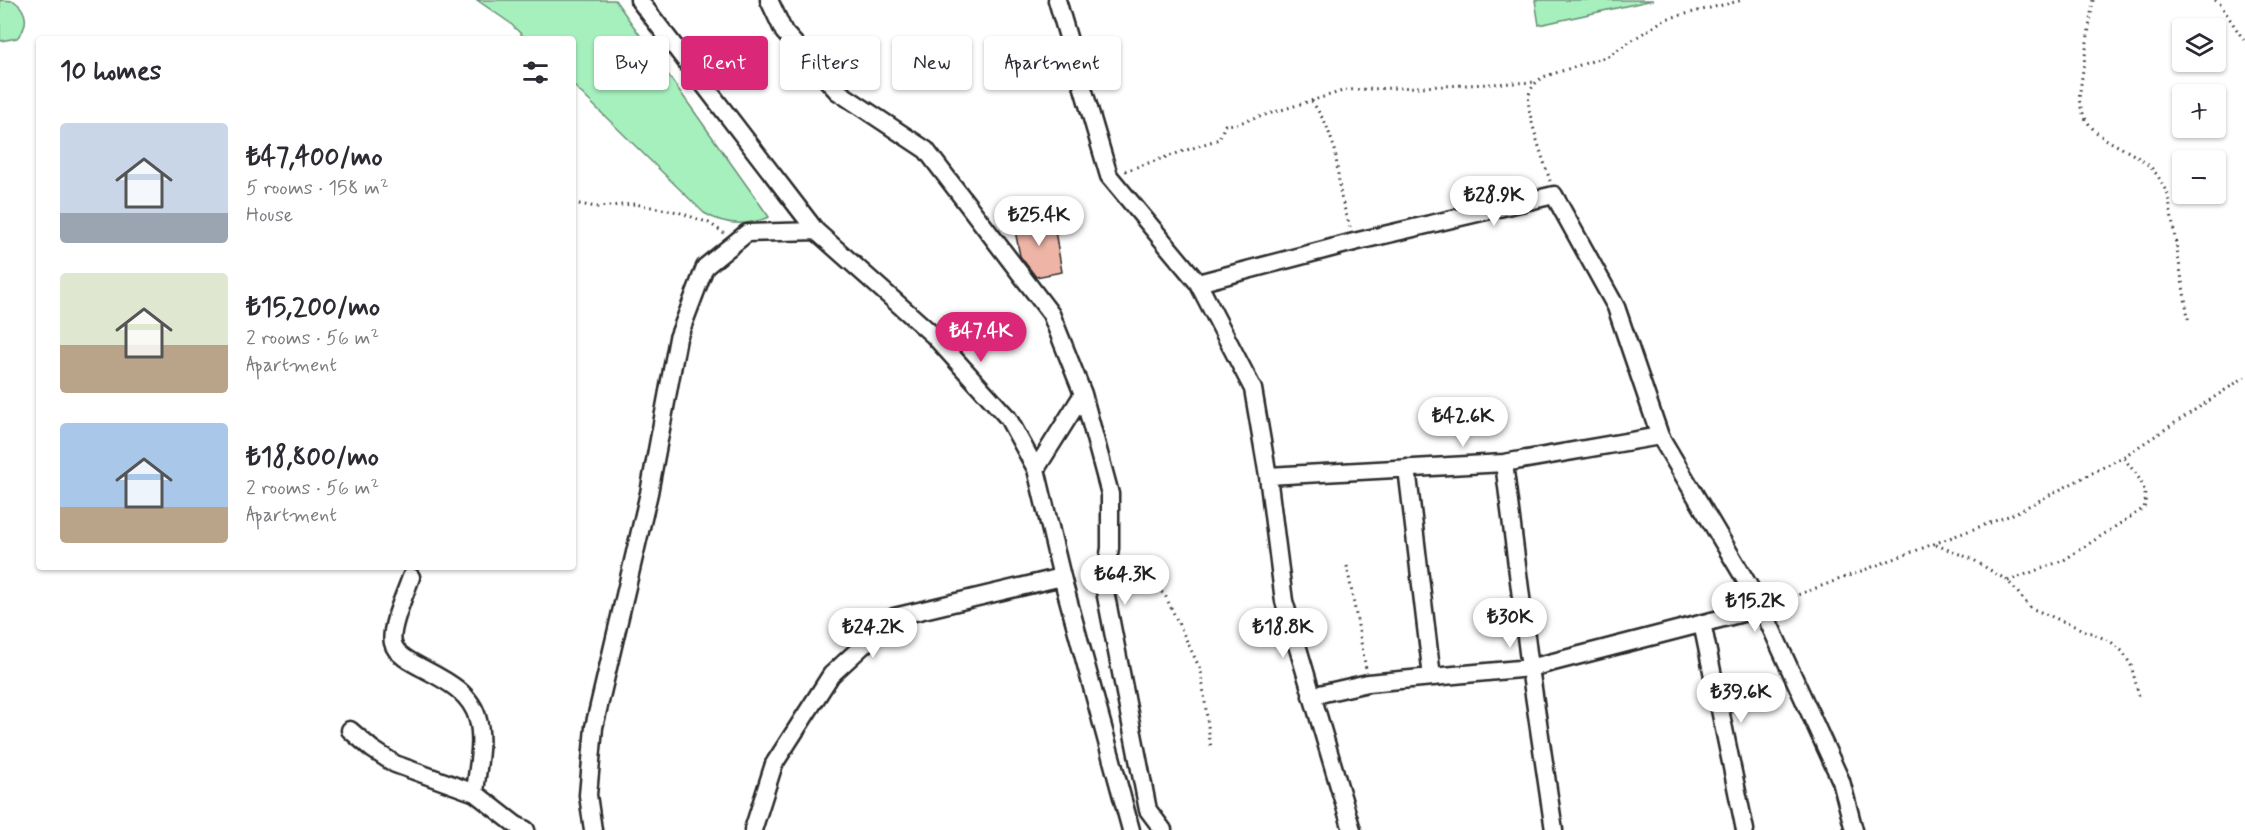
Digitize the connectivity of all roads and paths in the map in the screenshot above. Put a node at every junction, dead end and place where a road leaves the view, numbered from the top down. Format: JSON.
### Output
{"nodes":[{"id":1,"x":639,"y":0,"type":"edge"},
{"id":2,"x":769,"y":0,"type":"edge"},
{"id":3,"x":1057,"y":0,"type":"edge"},
{"id":4,"x":1743,"y":0,"type":"edge"},
{"id":5,"x":2093,"y":0,"type":"edge"},
{"id":6,"x":2215,"y":0,"type":"edge"},
{"id":7,"x":2245,"y":42,"type":"edge"},
{"id":8,"x":1536,"y":82,"type":"junction"},
{"id":9,"x":1312,"y":101,"type":"junction"},
{"id":10,"x":1109,"y":176,"type":"junction"},
{"id":11,"x":1554,"y":195,"type":"junction"},
{"id":12,"x":576,"y":204,"type":"edge"},
{"id":13,"x":816,"y":231,"type":"junction"},
{"id":14,"x":736,"y":242,"type":"junction"},
{"id":15,"x":1354,"y":242,"type":"junction"},
{"id":16,"x":1198,"y":283,"type":"junction"},
{"id":17,"x":2189,"y":323,"type":"dead end"},
{"id":18,"x":2245,"y":377,"type":"edge"},
{"id":19,"x":1083,"y":394,"type":"junction"},
{"id":20,"x":1660,"y":436,"type":"junction"},
{"id":21,"x":2123,"y":457,"type":"junction"},
{"id":22,"x":1504,"y":463,"type":"junction"},
{"id":23,"x":1407,"y":468,"type":"junction"},
{"id":24,"x":1036,"y":469,"type":"junction"},
{"id":25,"x":1268,"y":476,"type":"junction"},
{"id":26,"x":1935,"y":544,"type":"junction"},
{"id":27,"x":1110,"y":548,"type":"junction"},
{"id":28,"x":1347,"y":566,"type":"dead end"},
{"id":29,"x":411,"y":577,"type":"dead end"},
{"id":30,"x":1062,"y":577,"type":"junction"},
{"id":31,"x":2008,"y":581,"type":"junction"},
{"id":32,"x":1762,"y":608,"type":"junction"},
{"id":33,"x":1702,"y":623,"type":"junction"},
{"id":34,"x":1530,"y":668,"type":"junction"},
{"id":35,"x":1432,"y":677,"type":"junction"},
{"id":36,"x":1368,"y":682,"type":"junction"},
{"id":37,"x":1311,"y":696,"type":"junction"},
{"id":38,"x":2139,"y":696,"type":"dead end"},
{"id":39,"x":350,"y":730,"type":"dead end"},
{"id":40,"x":1211,"y":749,"type":"dead end"},
{"id":41,"x":476,"y":793,"type":"junction"},
{"id":42,"x":1125,"y":809,"type":"junction"},
{"id":43,"x":1148,"y":810,"type":"junction"},
{"id":44,"x":526,"y":830,"type":"edge"},
{"id":45,"x":593,"y":830,"type":"edge"},
{"id":46,"x":753,"y":830,"type":"edge"},
{"id":47,"x":1131,"y":830,"type":"edge"},
{"id":48,"x":1163,"y":830,"type":"edge"},
{"id":49,"x":1352,"y":830,"type":"edge"},
{"id":50,"x":1554,"y":830,"type":"edge"},
{"id":51,"x":1745,"y":830,"type":"edge"},
{"id":52,"x":1854,"y":830,"type":"edge"}],
"edges":[{"from":1,"to":13,"type":"street"},
{"from":2,"to":19,"type":"street"},
{"from":3,"to":10,"type":"street"},
{"from":4,"to":8,"type":"path"},
{"from":5,"to":17,"type":"path"},
{"from":6,"to":7,"type":"path"},
{"from":8,"to":9,"type":"path"},
{"from":8,"to":11,"type":"path"},
{"from":9,"to":10,"type":"path"},
{"from":9,"to":15,"type":"path"},
{"from":10,"to":16,"type":"street"},
{"from":11,"to":15,"type":"street"},
{"from":11,"to":20,"type":"street"},
{"from":12,"to":14,"type":"path"},
{"from":13,"to":14,"type":"street"},
{"from":13,"to":24,"type":"street"},
{"from":14,"to":45,"type":"street"},
{"from":15,"to":16,"type":"street"},
{"from":16,"to":25,"type":"street"},
{"from":18,"to":21,"type":"path"},
{"from":19,"to":24,"type":"street"},
{"from":19,"to":27,"type":"street"},
{"from":20,"to":22,"type":"street"},
{"from":20,"to":32,"type":"street"},
{"from":21,"to":26,"type":"path"},
{"from":21,"to":31,"type":"path"},
{"from":22,"to":23,"type":"street"},
{"from":22,"to":34,"type":"street"},
{"from":23,"to":25,"type":"street"},
{"from":23,"to":35,"type":"street"},
{"from":24,"to":30,"type":"street"},
{"from":25,"to":37,"type":"street"},
{"from":26,"to":31,"type":"path"},
{"from":26,"to":32,"type":"path"},
{"from":27,"to":40,"type":"path"},
{"from":27,"to":43,"type":"street"},
{"from":28,"to":36,"type":"path"},
{"from":29,"to":41,"type":"street"},
{"from":30,"to":42,"type":"street"},
{"from":30,"to":46,"type":"street"},
{"from":31,"to":38,"type":"path"},
{"from":32,"to":33,"type":"street"},
{"from":32,"to":52,"type":"street"},
{"from":33,"to":34,"type":"street"},
{"from":33,"to":51,"type":"street"},
{"from":34,"to":35,"type":"street"},
{"from":34,"to":50,"type":"street"},
{"from":35,"to":36,"type":"street"},
{"from":36,"to":37,"type":"street"},
{"from":37,"to":49,"type":"street"},
{"from":39,"to":41,"type":"street"},
{"from":41,"to":44,"type":"street"},
{"from":42,"to":43,"type":"street"},
{"from":42,"to":47,"type":"street"},
{"from":43,"to":48,"type":"street"}]}
